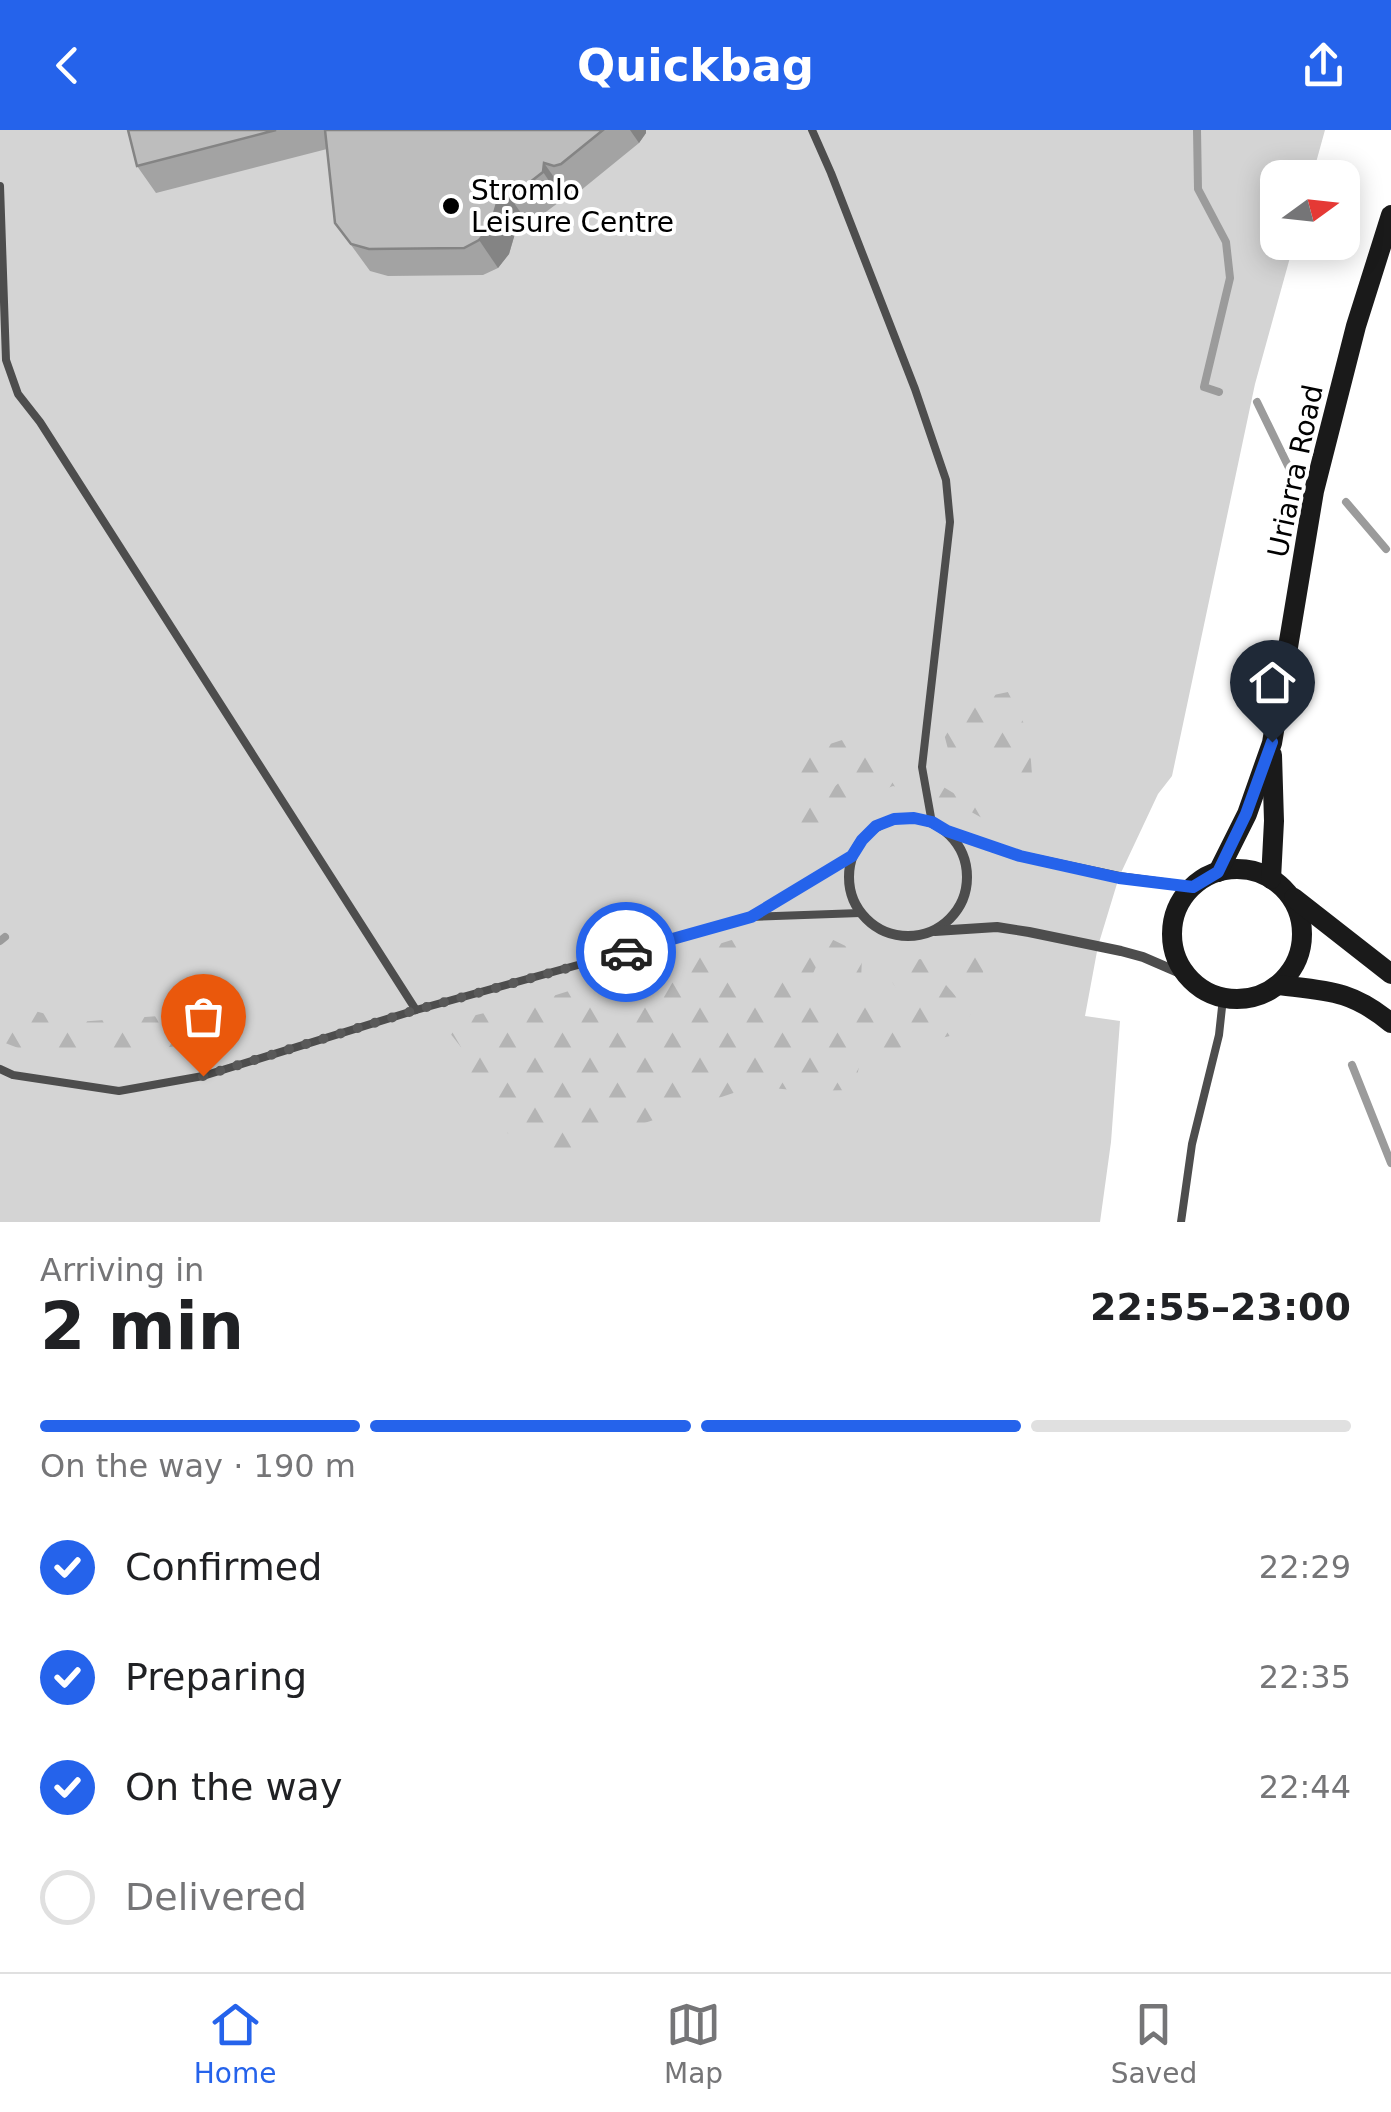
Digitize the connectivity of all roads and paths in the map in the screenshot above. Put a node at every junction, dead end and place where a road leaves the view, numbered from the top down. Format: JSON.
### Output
{"nodes":[{"id":1,"x":812,"y":130,"type":"edge"},
{"id":2,"x":0,"y":186,"type":"edge"},
{"id":3,"x":1391,"y":216,"type":"edge"},
{"id":4,"x":1272,"y":742,"type":"junction"},
{"id":5,"x":932,"y":822,"type":"junction"},
{"id":6,"x":947,"y":831,"type":"junction"},
{"id":7,"x":852,"y":856,"type":"junction"},
{"id":8,"x":1218,"y":872,"type":"junction"},
{"id":9,"x":1279,"y":886,"type":"junction"},
{"id":10,"x":1193,"y":887,"type":"junction"},
{"id":11,"x":860,"y":913,"type":"junction"},
{"id":12,"x":751,"y":917,"type":"junction"},
{"id":13,"x":931,"y":932,"type":"junction"},
{"id":14,"x":1391,"y":974,"type":"edge"},
{"id":15,"x":1187,"y":976,"type":"junction"},
{"id":16,"x":1278,"y":985,"type":"junction"},
{"id":17,"x":1224,"y":998,"type":"junction"},
{"id":18,"x":416,"y":1010,"type":"junction"},
{"id":19,"x":1391,"y":1023,"type":"edge"},
{"id":20,"x":0,"y":1069,"type":"edge"},
{"id":21,"x":1182,"y":1222,"type":"edge"}],
"edges":[{"from":1,"to":5,"type":"lane"},
{"from":2,"to":18,"type":"lane"},
{"from":3,"to":4,"type":"street","name":"Uriarra Road"},
{"from":4,"to":8,"type":"street","name":"Uriarra Road"},
{"from":4,"to":9,"type":"street","name":"Uriarra Road"},
{"from":5,"to":6,"type":"street"},
{"from":5,"to":7,"type":"street"},
{"from":6,"to":10,"type":"street"},
{"from":6,"to":13,"type":"street"},
{"from":7,"to":11,"type":"street"},
{"from":7,"to":12,"type":"lane"},
{"from":8,"to":9,"type":"street"},
{"from":8,"to":10,"type":"street"},
{"from":9,"to":14,"type":"street"},
{"from":9,"to":16,"type":"street"},
{"from":10,"to":15,"type":"street"},
{"from":11,"to":12,"type":"lane"},
{"from":11,"to":13,"type":"street"},
{"from":12,"to":18,"type":"lane"},
{"from":13,"to":15,"type":"street"},
{"from":15,"to":17,"type":"street"},
{"from":16,"to":17,"type":"street"},
{"from":16,"to":19,"type":"street"},
{"from":17,"to":21,"type":"lane"},
{"from":18,"to":20,"type":"lane"}]}
